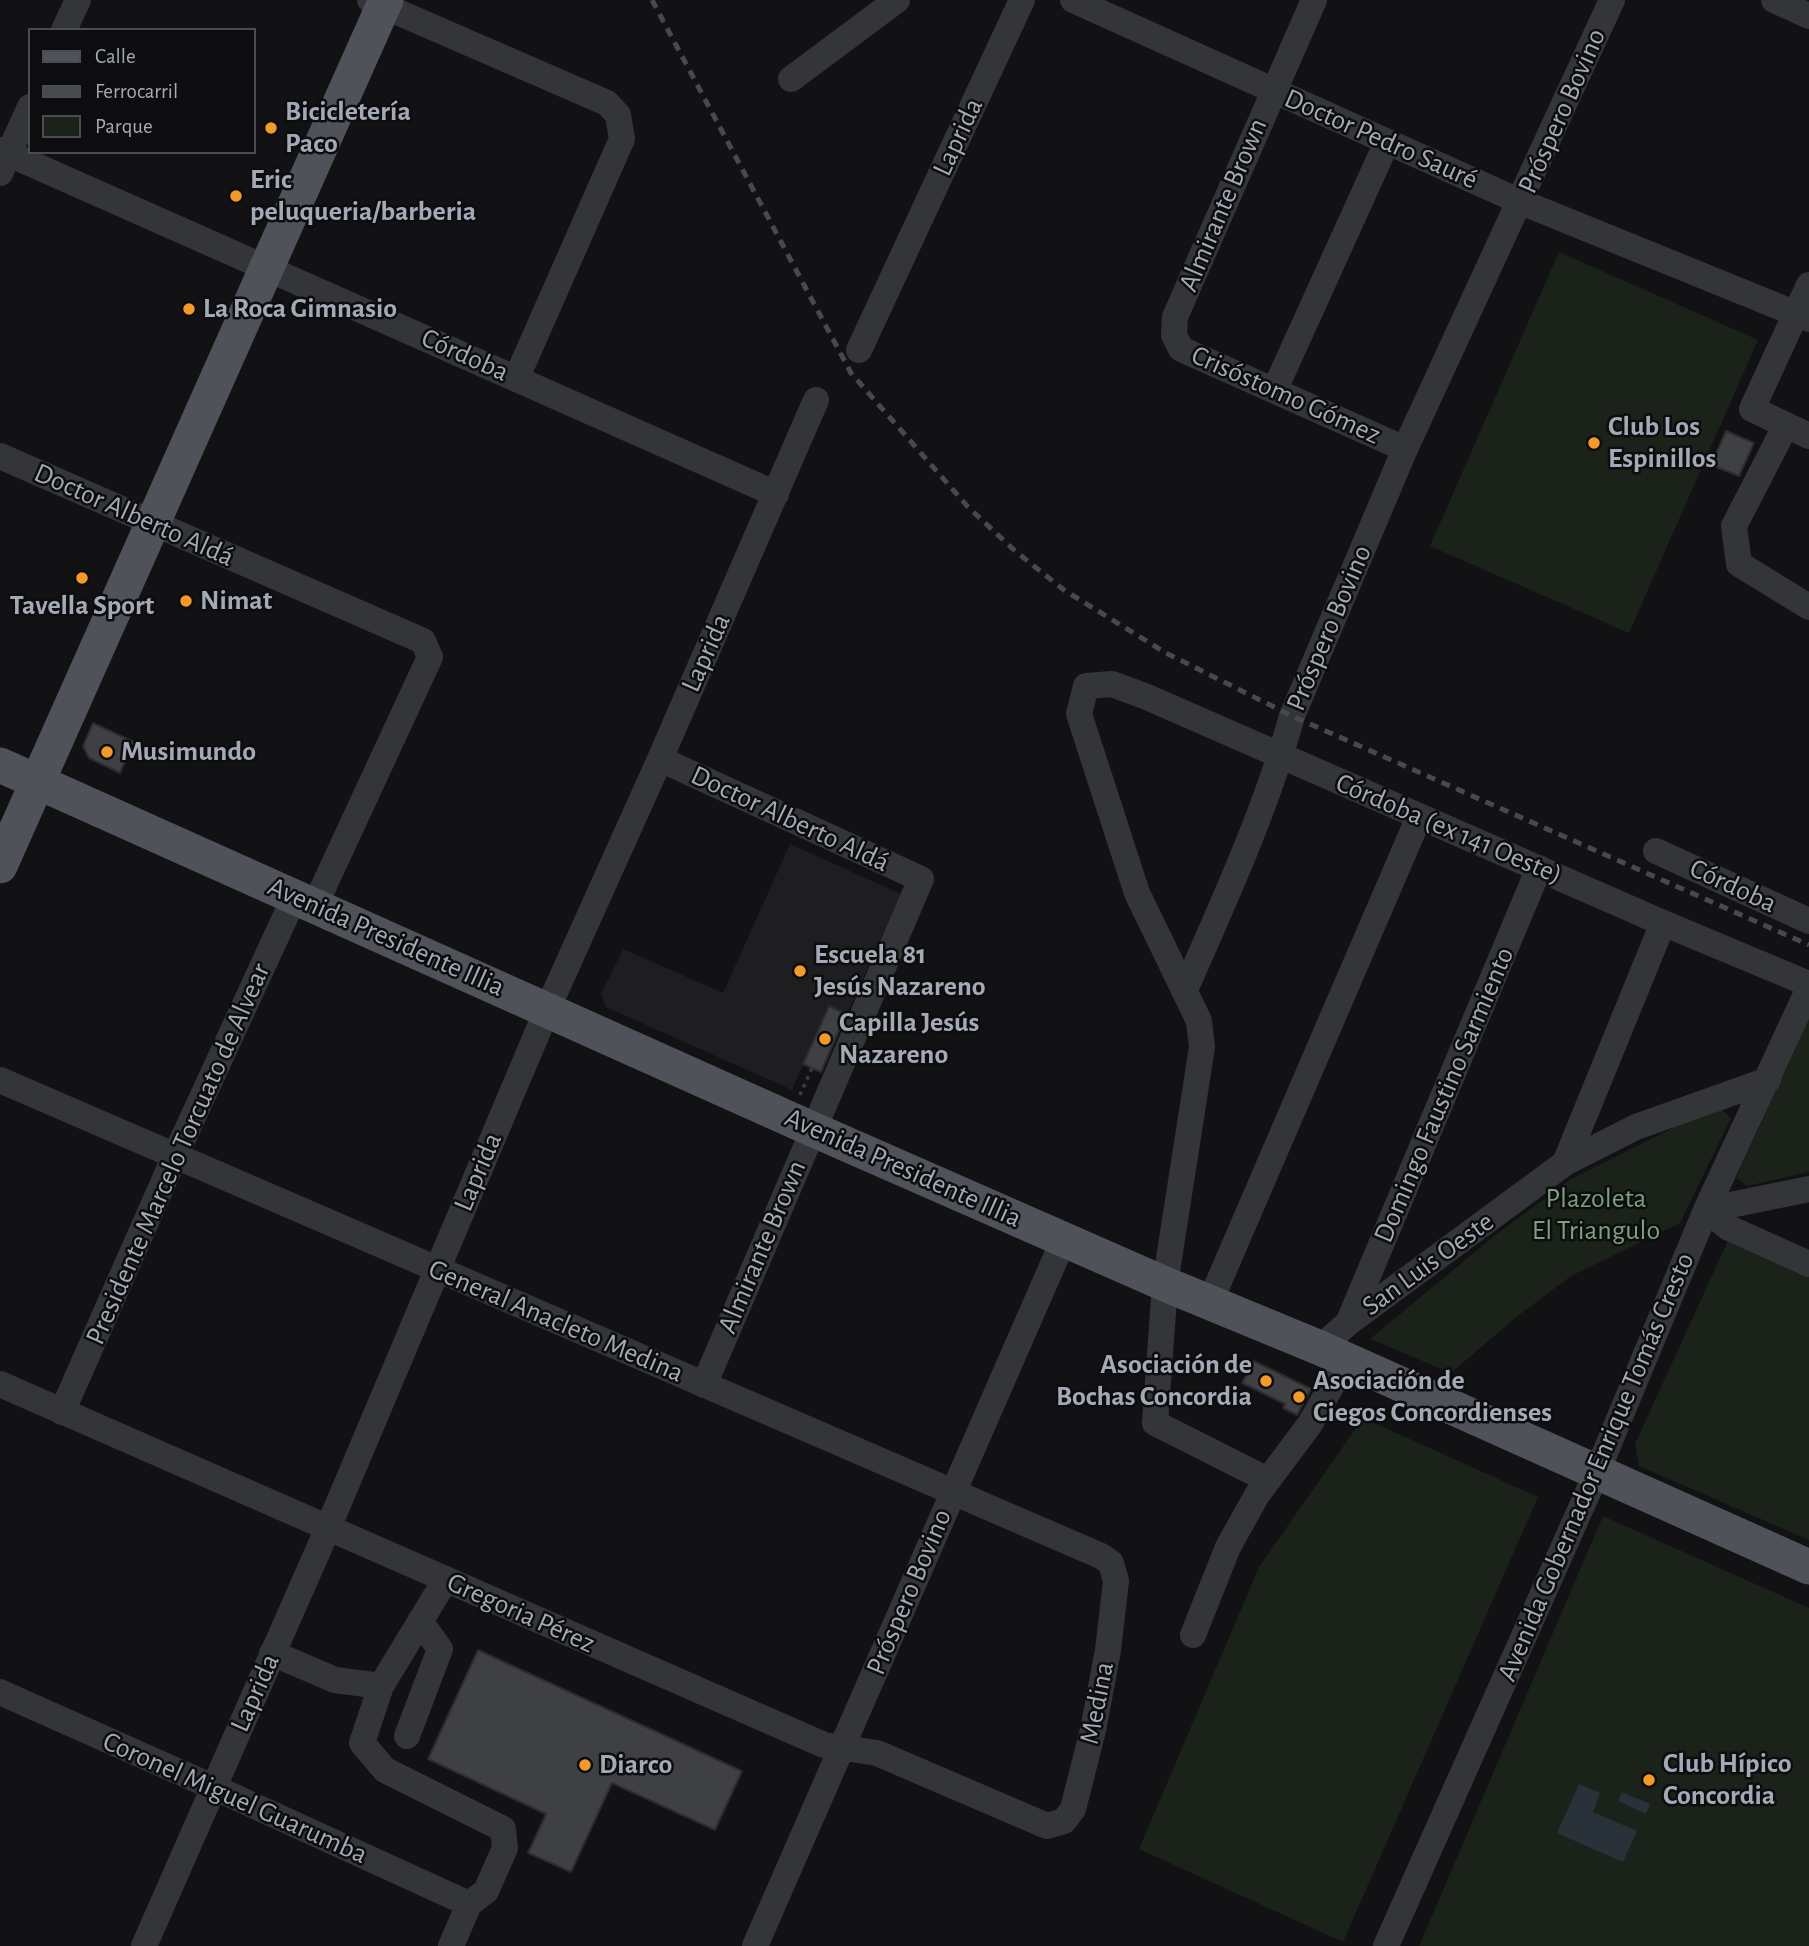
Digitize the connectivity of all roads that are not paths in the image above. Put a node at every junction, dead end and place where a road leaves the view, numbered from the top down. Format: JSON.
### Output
{"nodes":[{"id":1,"x":78,"y":0,"type":"edge"},
{"id":2,"x":897,"y":0,"type":"edge"},
{"id":3,"x":1022,"y":0,"type":"edge"},
{"id":4,"x":1073,"y":0,"type":"edge"},
{"id":5,"x":1314,"y":0,"type":"edge"},
{"id":6,"x":1612,"y":0,"type":"edge"},
{"id":7,"x":1774,"y":0,"type":"edge"},
{"id":8,"x":380,"y":2,"type":"edge"},
{"id":9,"x":1809,"y":16,"type":"edge"},
{"id":10,"x":65,"y":28,"type":"edge"},
{"id":11,"x":791,"y":79,"type":"dead end"},
{"id":12,"x":1272,"y":90,"type":"junction"},
{"id":13,"x":28,"y":111,"type":"edge"},
{"id":14,"x":1387,"y":142,"type":"junction"},
{"id":15,"x":3,"y":159,"type":"edge"},
{"id":16,"x":1521,"y":202,"type":"junction"},
{"id":17,"x":266,"y":268,"type":"junction"},
{"id":18,"x":1809,"y":285,"type":"edge"},
{"id":19,"x":1803,"y":316,"type":"edge"},
{"id":20,"x":1174,"y":335,"type":"joint"},
{"id":21,"x":859,"y":350,"type":"dead end"},
{"id":22,"x":517,"y":377,"type":"junction"},
{"id":23,"x":1275,"y":389,"type":"junction"},
{"id":24,"x":816,"y":400,"type":"dead end"},
{"id":25,"x":1797,"y":431,"type":"edge"},
{"id":26,"x":1405,"y":449,"type":"junction"},
{"id":27,"x":0,"y":456,"type":"edge"},
{"id":28,"x":776,"y":494,"type":"junction"},
{"id":29,"x":152,"y":524,"type":"junction"},
{"id":30,"x":1809,"y":607,"type":"edge"},
{"id":31,"x":423,"y":641,"type":"joint"},
{"id":32,"x":1281,"y":756,"type":"junction"},
{"id":33,"x":660,"y":760,"type":"junction"},
{"id":34,"x":0,"y":765,"type":"edge"},
{"id":35,"x":38,"y":782,"type":"junction"},
{"id":36,"x":1419,"y":817,"type":"junction"},
{"id":37,"x":1656,"y":851,"type":"dead end"},
{"id":38,"x":0,"y":866,"type":"edge"},
{"id":39,"x":1539,"y":867,"type":"junction"},
{"id":40,"x":921,"y":879,"type":"joint"},
{"id":41,"x":305,"y":900,"type":"junction"},
{"id":42,"x":1809,"y":921,"type":"edge"},
{"id":43,"x":1663,"y":923,"type":"junction"},
{"id":44,"x":1809,"y":986,"type":"edge"},
{"id":45,"x":1185,"y":990,"type":"junction"},
{"id":46,"x":547,"y":1010,"type":"junction"},
{"id":47,"x":0,"y":1080,"type":"edge"},
{"id":48,"x":1768,"y":1080,"type":"junction"},
{"id":49,"x":812,"y":1129,"type":"junction"},
{"id":50,"x":175,"y":1156,"type":"junction"},
{"id":51,"x":1565,"y":1163,"type":"junction"},
{"id":52,"x":1809,"y":1189,"type":"edge"},
{"id":53,"x":1706,"y":1210,"type":"junction"},
{"id":54,"x":1064,"y":1239,"type":"junction"},
{"id":55,"x":1809,"y":1264,"type":"edge"},
{"id":56,"x":435,"y":1270,"type":"junction"},
{"id":57,"x":1165,"y":1284,"type":"junction"},
{"id":58,"x":1210,"y":1302,"type":"junction"},
{"id":59,"x":1348,"y":1322,"type":"junction"},
{"id":60,"x":1333,"y":1354,"type":"junction"},
{"id":61,"x":0,"y":1384,"type":"edge"},
{"id":62,"x":704,"y":1385,"type":"junction"},
{"id":63,"x":62,"y":1412,"type":"junction"},
{"id":64,"x":1597,"y":1472,"type":"junction"},
{"id":65,"x":1268,"y":1480,"type":"junction"},
{"id":66,"x":953,"y":1492,"type":"junction"},
{"id":67,"x":328,"y":1528,"type":"junction"},
{"id":68,"x":1111,"y":1563,"type":"joint"},
{"id":69,"x":1809,"y":1567,"type":"edge"},
{"id":70,"x":446,"y":1579,"type":"junction"},
{"id":71,"x":421,"y":1621,"type":"junction"},
{"id":72,"x":1193,"y":1635,"type":"dead end"},
{"id":73,"x":272,"y":1653,"type":"junction"},
{"id":74,"x":381,"y":1686,"type":"junction"},
{"id":75,"x":0,"y":1692,"type":"edge"},
{"id":76,"x":407,"y":1736,"type":"dead end"},
{"id":77,"x":842,"y":1748,"type":"junction"},
{"id":78,"x":213,"y":1787,"type":"junction"},
{"id":79,"x":1046,"y":1826,"type":"joint"},
{"id":80,"x":470,"y":1905,"type":"junction"},
{"id":81,"x":144,"y":1946,"type":"edge"},
{"id":82,"x":451,"y":1946,"type":"edge"},
{"id":83,"x":755,"y":1946,"type":"edge"},
{"id":84,"x":1387,"y":1946,"type":"edge"}],
"edges":[{"from":1,"to":10,"type":"street"},
{"from":2,"to":11,"type":"street"},
{"from":3,"to":21,"type":"street","name":"Laprida"},
{"from":4,"to":12,"type":"street","name":"Doctor Pedro Sauré"},
{"from":5,"to":12,"type":"street","name":"Almirante Brown"},
{"from":6,"to":16,"type":"street","name":"Próspero Bovino"},
{"from":7,"to":9,"type":"street"},
{"from":8,"to":17,"type":"main road"},
{"from":8,"to":22,"type":"street"},
{"from":12,"to":14,"type":"street","name":"Doctor Pedro Sauré"},
{"from":12,"to":20,"type":"street","name":"Almirante Brown"},
{"from":13,"to":15,"type":"street"},
{"from":14,"to":16,"type":"street","name":"Doctor Pedro Sauré"},
{"from":14,"to":23,"type":"street"},
{"from":15,"to":17,"type":"street","name":"Córdoba"},
{"from":16,"to":19,"type":"street","name":"Doctor Pedro Sauré"},
{"from":16,"to":26,"type":"street","name":"Próspero Bovino"},
{"from":17,"to":22,"type":"street","name":"Córdoba"},
{"from":17,"to":29,"type":"main road"},
{"from":18,"to":19,"type":"street"},
{"from":19,"to":25,"type":"street"},
{"from":20,"to":23,"type":"street","name":"Crisóstomo Gómez"},
{"from":22,"to":28,"type":"street","name":"Córdoba"},
{"from":23,"to":26,"type":"street","name":"Crisóstomo Gómez"},
{"from":24,"to":28,"type":"street","name":"Laprida"},
{"from":25,"to":30,"type":"street"},
{"from":26,"to":32,"type":"street","name":"Próspero Bovino"},
{"from":27,"to":29,"type":"street","name":"Doctor Alberto Aldá"},
{"from":28,"to":33,"type":"street","name":"Laprida"},
{"from":29,"to":31,"type":"street","name":"Doctor Alberto Aldá"},
{"from":29,"to":35,"type":"main road"},
{"from":31,"to":41,"type":"street","name":"Presidente Marcelo Torcuato de Alvear"},
{"from":32,"to":36,"type":"street","name":"Córdoba (ex 141 Oeste)"},
{"from":32,"to":45,"type":"street","name":"Próspero Bovino"},
{"from":32,"to":45,"type":"street","name":"Córdoba (ex 141 Oeste)"},
{"from":33,"to":40,"type":"street","name":"Doctor Alberto Aldá"},
{"from":33,"to":46,"type":"street","name":"Laprida"},
{"from":34,"to":35,"type":"main road","name":"Avenida Presidente Illia"},
{"from":35,"to":38,"type":"main road"},
{"from":35,"to":41,"type":"main road","name":"Avenida Presidente Illia"},
{"from":36,"to":39,"type":"street","name":"Córdoba (ex 141 Oeste)"},
{"from":36,"to":58,"type":"street"},
{"from":37,"to":42,"type":"street","name":"Córdoba"},
{"from":39,"to":43,"type":"street","name":"Córdoba (ex 141 Oeste)"},
{"from":39,"to":59,"type":"street","name":"Domingo Faustino Sarmiento"},
{"from":40,"to":49,"type":"street","name":"Almirante Brown"},
{"from":41,"to":46,"type":"main road","name":"Avenida Presidente Illia"},
{"from":41,"to":50,"type":"street","name":"Presidente Marcelo Torcuato de Alvear"},
{"from":43,"to":44,"type":"street","name":"Córdoba (ex 141 Oeste)"},
{"from":43,"to":51,"type":"street"},
{"from":44,"to":48,"type":"street","name":"Avenida Gobernador Enrique Tomás Cresto"},
{"from":45,"to":57,"type":"street"},
{"from":46,"to":49,"type":"main road","name":"Avenida Presidente Illia"},
{"from":46,"to":56,"type":"street","name":"Laprida"},
{"from":47,"to":50,"type":"street","name":"General Anacleto Medina"},
{"from":48,"to":51,"type":"street","name":"San Luis Oeste"},
{"from":48,"to":53,"type":"street","name":"Avenida Gobernador Enrique Tomás Cresto"},
{"from":49,"to":54,"type":"main road","name":"Avenida Presidente Illia"},
{"from":49,"to":62,"type":"street","name":"Almirante Brown"},
{"from":50,"to":56,"type":"street","name":"General Anacleto Medina"},
{"from":50,"to":63,"type":"street","name":"Presidente Marcelo Torcuato de Alvear"},
{"from":51,"to":59,"type":"street","name":"San Luis Oeste"},
{"from":52,"to":53,"type":"street"},
{"from":53,"to":55,"type":"street"},
{"from":53,"to":64,"type":"street","name":"Avenida Gobernador Enrique Tomás Cresto"},
{"from":54,"to":57,"type":"main road","name":"Avenida Presidente Illia"},
{"from":54,"to":66,"type":"street","name":"Próspero Bovino"},
{"from":56,"to":62,"type":"street","name":"General Anacleto Medina"},
{"from":56,"to":67,"type":"street","name":"Laprida"},
{"from":57,"to":58,"type":"main road","name":"Avenida Presidente Illia"},
{"from":57,"to":65,"type":"street"},
{"from":58,"to":60,"type":"main road","name":"Avenida Presidente Illia"},
{"from":59,"to":60,"type":"street","name":"San Luis Oeste"},
{"from":60,"to":64,"type":"main road","name":"Avenida Presidente Illia"},
{"from":60,"to":65,"type":"street","name":"San Luis Oeste"},
{"from":61,"to":63,"type":"street","name":"Gregoria Pérez"},
{"from":62,"to":66,"type":"street","name":"General Anacleto Medina"},
{"from":63,"to":67,"type":"street","name":"Gregoria Pérez"},
{"from":64,"to":69,"type":"main road","name":"Avenida Presidente Illia"},
{"from":64,"to":84,"type":"street","name":"Avenida Gobernador Enrique Tomás Cresto"},
{"from":65,"to":72,"type":"street","name":"San Luis Oeste"},
{"from":66,"to":68,"type":"street","name":"General Anacleto Medina"},
{"from":66,"to":77,"type":"street","name":"Próspero Bovino"},
{"from":67,"to":70,"type":"street","name":"Gregoria Pérez"},
{"from":67,"to":73,"type":"street","name":"Laprida"},
{"from":68,"to":79,"type":"street","name":"Medina"},
{"from":70,"to":71,"type":"street"},
{"from":70,"to":77,"type":"street","name":"Gregoria Pérez"},
{"from":71,"to":74,"type":"street"},
{"from":71,"to":76,"type":"street"},
{"from":73,"to":74,"type":"street"},
{"from":73,"to":78,"type":"street","name":"Laprida"},
{"from":74,"to":80,"type":"street"},
{"from":75,"to":78,"type":"street","name":"Coronel Miguel Guarumba"},
{"from":77,"to":79,"type":"street","name":"Gregoria Pérez"},
{"from":77,"to":83,"type":"street","name":"Próspero Bovino"},
{"from":78,"to":80,"type":"street","name":"Coronel Miguel Guarumba"},
{"from":78,"to":81,"type":"street","name":"Laprida"},
{"from":80,"to":82,"type":"street"}]}
